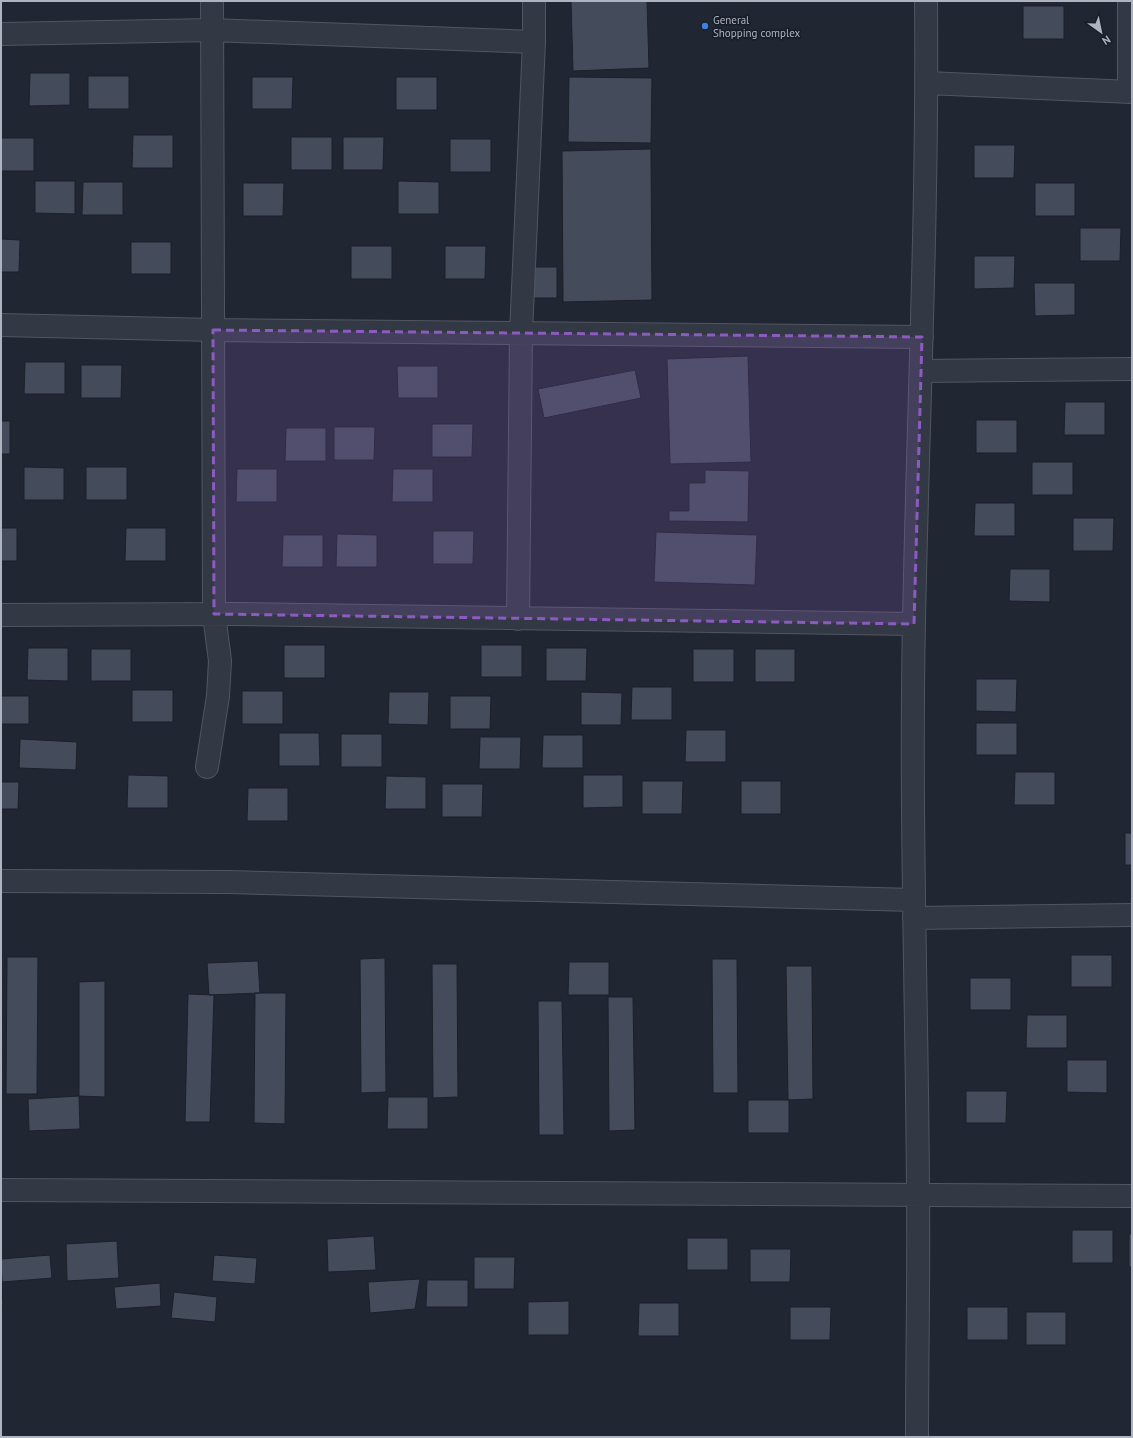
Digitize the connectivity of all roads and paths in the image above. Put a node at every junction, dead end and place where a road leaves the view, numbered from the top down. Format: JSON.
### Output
{"nodes":[{"id":1,"x":212,"y":1,"type":"edge"},
{"id":2,"x":534,"y":1,"type":"edge"},
{"id":3,"x":926,"y":1,"type":"edge"},
{"id":4,"x":1129,"y":1,"type":"edge"},
{"id":5,"x":211,"y":30,"type":"junction"},
{"id":6,"x":1,"y":34,"type":"edge"},
{"id":7,"x":534,"y":42,"type":"junction"},
{"id":8,"x":927,"y":83,"type":"junction"},
{"id":9,"x":1130,"y":92,"type":"edge"},
{"id":10,"x":1,"y":325,"type":"edge"},
{"id":11,"x":213,"y":330,"type":"junction"},
{"id":12,"x":521,"y":333,"type":"junction"},
{"id":13,"x":922,"y":336,"type":"junction"},
{"id":14,"x":1132,"y":369,"type":"edge"},
{"id":15,"x":921,"y":371,"type":"junction"},
{"id":16,"x":214,"y":614,"type":"junction"},
{"id":17,"x":1,"y":615,"type":"edge"},
{"id":18,"x":518,"y":618,"type":"junction"},
{"id":19,"x":914,"y":624,"type":"junction"},
{"id":20,"x":207,"y":767,"type":"dead end"},
{"id":21,"x":1,"y":882,"type":"edge"},
{"id":22,"x":914,"y":909,"type":"junction"},
{"id":23,"x":1132,"y":914,"type":"edge"},
{"id":24,"x":1,"y":1190,"type":"edge"},
{"id":25,"x":918,"y":1195,"type":"junction"},
{"id":26,"x":1132,"y":1196,"type":"edge"},
{"id":27,"x":916,"y":1437,"type":"edge"}],
"edges":[{"from":1,"to":5,"type":"street"},
{"from":2,"to":7,"type":"street"},
{"from":3,"to":8,"type":"street"},
{"from":4,"to":9,"type":"street"},
{"from":5,"to":6,"type":"street"},
{"from":5,"to":7,"type":"street"},
{"from":5,"to":11,"type":"street"},
{"from":7,"to":12,"type":"street"},
{"from":8,"to":9,"type":"street"},
{"from":8,"to":13,"type":"street"},
{"from":10,"to":11,"type":"street"},
{"from":11,"to":12,"type":"street"},
{"from":11,"to":16,"type":"street"},
{"from":12,"to":13,"type":"street"},
{"from":12,"to":18,"type":"street"},
{"from":13,"to":15,"type":"street"},
{"from":14,"to":15,"type":"street"},
{"from":15,"to":19,"type":"street"},
{"from":16,"to":17,"type":"street"},
{"from":16,"to":18,"type":"street"},
{"from":16,"to":20,"type":"street"},
{"from":18,"to":19,"type":"street"},
{"from":19,"to":22,"type":"street"},
{"from":21,"to":22,"type":"street"},
{"from":22,"to":23,"type":"street"},
{"from":22,"to":25,"type":"street"},
{"from":24,"to":25,"type":"street"},
{"from":25,"to":26,"type":"street"},
{"from":25,"to":27,"type":"street"}]}
